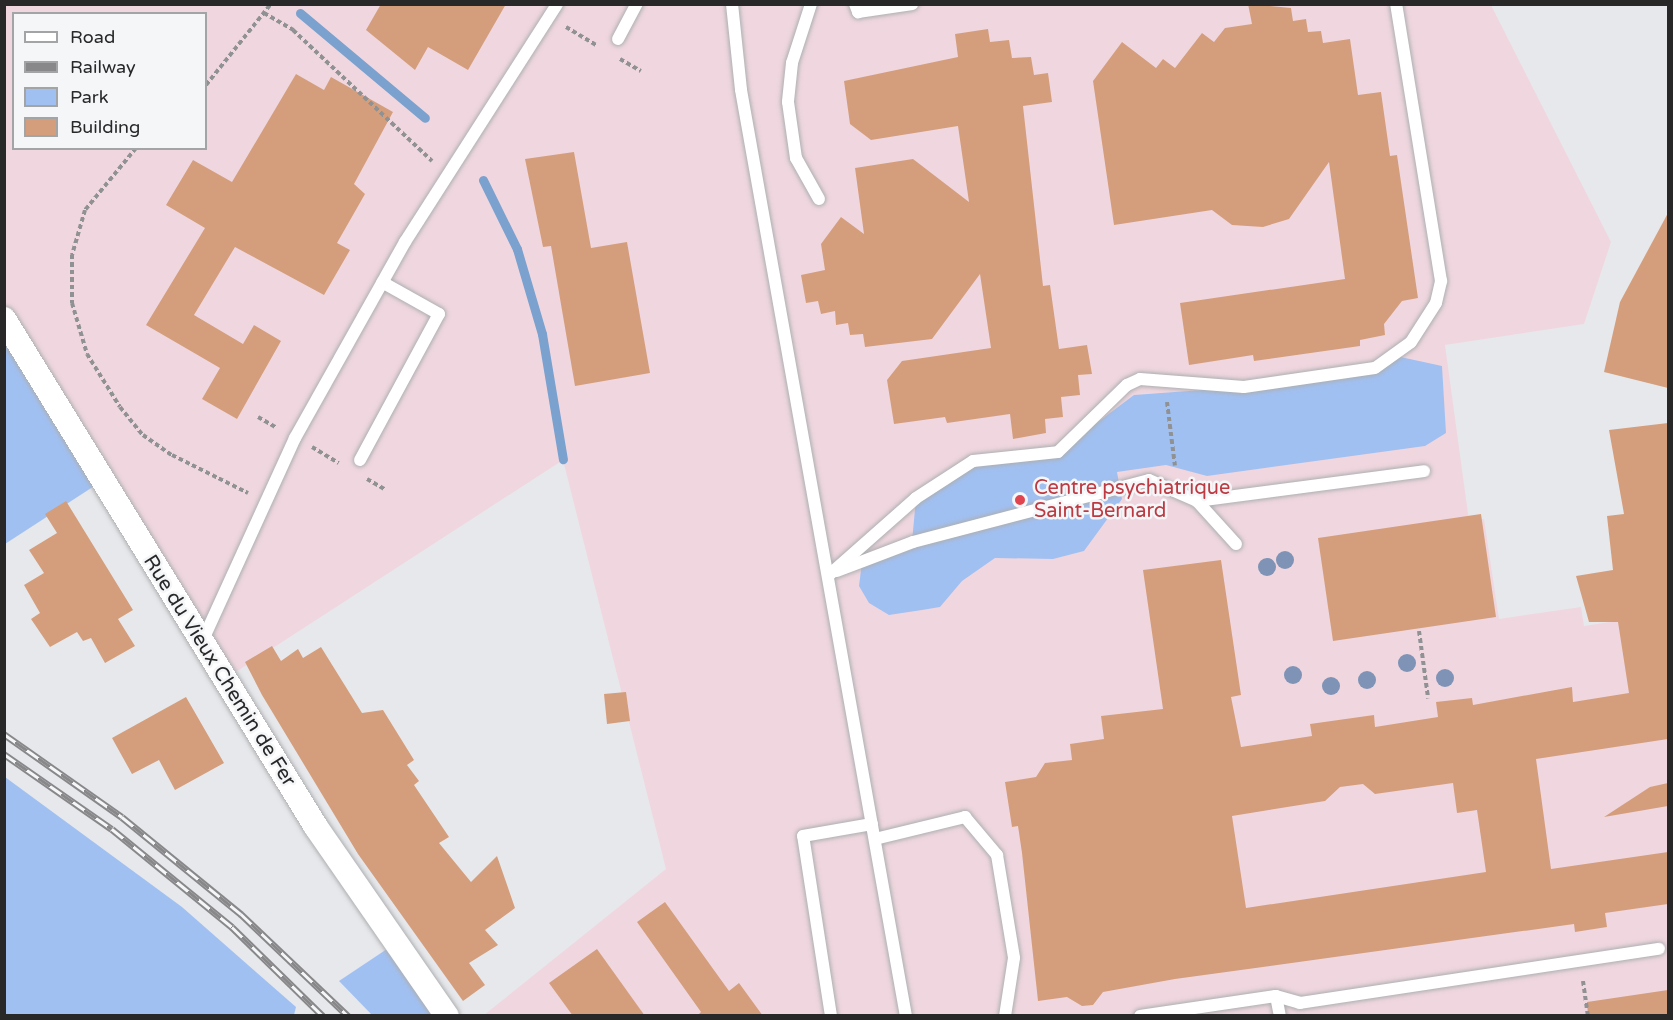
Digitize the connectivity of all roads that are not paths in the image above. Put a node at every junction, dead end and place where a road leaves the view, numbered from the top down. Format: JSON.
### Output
{"nodes":[{"id":1,"x":557,"y":4,"type":"edge"},
{"id":2,"x":637,"y":4,"type":"edge"},
{"id":3,"x":732,"y":4,"type":"edge"},
{"id":4,"x":811,"y":4,"type":"edge"},
{"id":5,"x":855,"y":4,"type":"edge"},
{"id":6,"x":912,"y":4,"type":"edge"},
{"id":7,"x":1396,"y":4,"type":"edge"},
{"id":8,"x":618,"y":39,"type":"dead end"},
{"id":9,"x":819,"y":199,"type":"dead end"},
{"id":10,"x":382,"y":282,"type":"junction"},
{"id":11,"x":4,"y":319,"type":"edge"},
{"id":12,"x":360,"y":460,"type":"dead end"},
{"id":13,"x":1424,"y":471,"type":"dead end"},
{"id":14,"x":1197,"y":501,"type":"junction"},
{"id":15,"x":1236,"y":544,"type":"dead end"},
{"id":16,"x":829,"y":575,"type":"junction"},
{"id":17,"x":202,"y":642,"type":"junction"},
{"id":18,"x":872,"y":824,"type":"junction"},
{"id":19,"x":875,"y":839,"type":"junction"},
{"id":20,"x":1659,"y":949,"type":"dead end"},
{"id":21,"x":1276,"y":996,"type":"junction"},
{"id":22,"x":447,"y":1016,"type":"edge"},
{"id":23,"x":831,"y":1016,"type":"edge"},
{"id":24,"x":906,"y":1016,"type":"edge"},
{"id":25,"x":1005,"y":1016,"type":"edge"},
{"id":26,"x":1140,"y":1016,"type":"edge"},
{"id":27,"x":1280,"y":1016,"type":"edge"}],
"edges":[{"from":1,"to":10,"type":"lane"},
{"from":2,"to":8,"type":"lane"},
{"from":3,"to":16,"type":"lane"},
{"from":4,"to":9,"type":"lane"},
{"from":5,"to":6,"type":"lane"},
{"from":7,"to":16,"type":"lane"},
{"from":10,"to":12,"type":"lane"},
{"from":10,"to":17,"type":"lane"},
{"from":11,"to":17,"type":"street","name":"Rue du Vieux Chemin de Fer"},
{"from":13,"to":14,"type":"lane"},
{"from":14,"to":15,"type":"lane"},
{"from":14,"to":16,"type":"lane"},
{"from":16,"to":18,"type":"lane"},
{"from":17,"to":22,"type":"street","name":"Rue du Vieux Chemin de Fer"},
{"from":18,"to":19,"type":"lane"},
{"from":18,"to":23,"type":"lane"},
{"from":19,"to":24,"type":"lane"},
{"from":19,"to":25,"type":"lane"},
{"from":20,"to":21,"type":"lane"},
{"from":21,"to":26,"type":"lane"},
{"from":21,"to":27,"type":"lane"}]}
